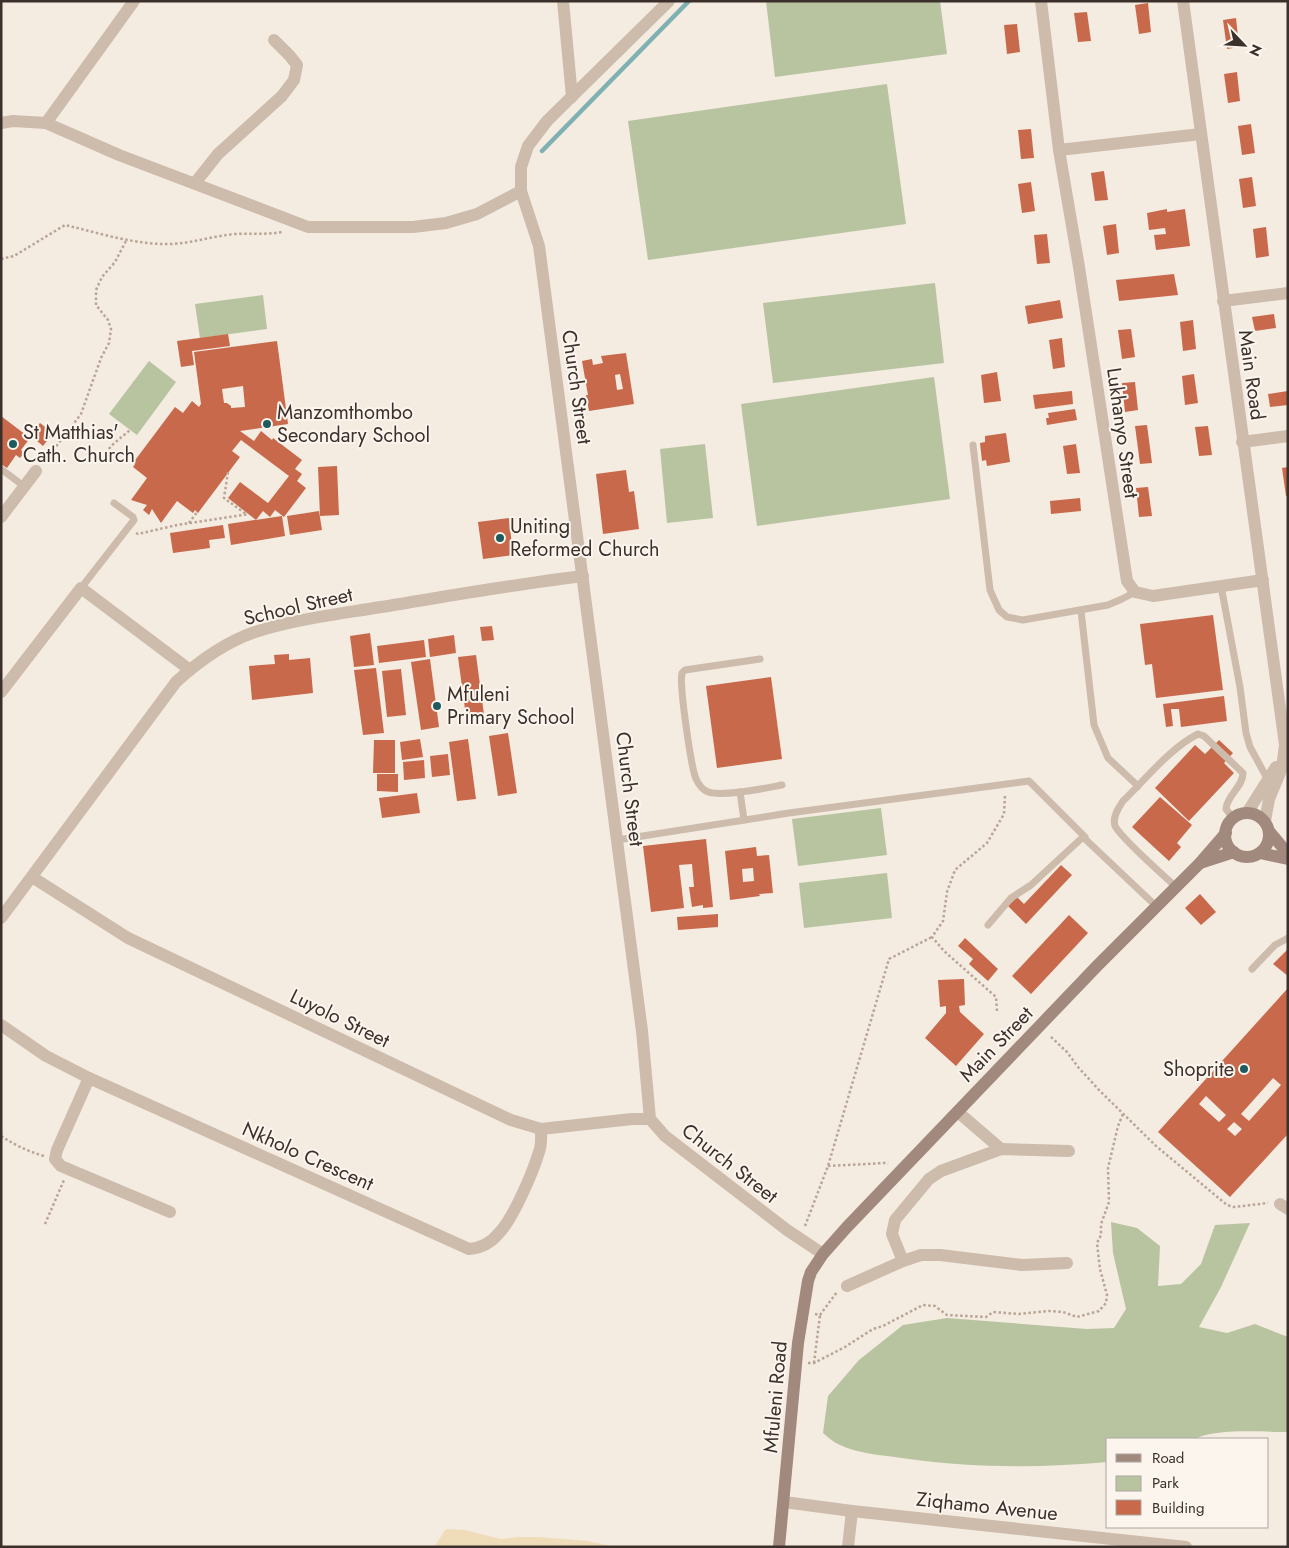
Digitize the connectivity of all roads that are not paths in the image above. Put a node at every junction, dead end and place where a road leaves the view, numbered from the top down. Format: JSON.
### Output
{"nodes":[{"id":1,"x":134,"y":1,"type":"edge"},
{"id":2,"x":563,"y":1,"type":"edge"},
{"id":3,"x":668,"y":1,"type":"edge"},
{"id":4,"x":1041,"y":1,"type":"edge"},
{"id":5,"x":1183,"y":1,"type":"edge"},
{"id":6,"x":274,"y":40,"type":"dead end"},
{"id":7,"x":572,"y":97,"type":"junction"},
{"id":8,"x":1,"y":123,"type":"edge"},
{"id":9,"x":46,"y":123,"type":"junction"},
{"id":10,"x":1201,"y":134,"type":"junction"},
{"id":11,"x":1058,"y":150,"type":"junction"},
{"id":12,"x":196,"y":183,"type":"junction"},
{"id":13,"x":521,"y":190,"type":"junction"},
{"id":14,"x":1288,"y":292,"type":"edge"},
{"id":15,"x":1223,"y":301,"type":"junction"},
{"id":16,"x":1288,"y":436,"type":"edge"},
{"id":17,"x":1242,"y":442,"type":"junction"},
{"id":18,"x":973,"y":445,"type":"dead end"},
{"id":19,"x":1,"y":469,"type":"edge"},
{"id":20,"x":36,"y":471,"type":"road end"},
{"id":21,"x":25,"y":487,"type":"junction"},
{"id":22,"x":114,"y":503,"type":"dead end"},
{"id":23,"x":1,"y":517,"type":"edge"},
{"id":24,"x":583,"y":576,"type":"junction"},
{"id":25,"x":1263,"y":580,"type":"junction"},
{"id":26,"x":1221,"y":586,"type":"junction"},
{"id":27,"x":81,"y":588,"type":"junction"},
{"id":28,"x":1135,"y":592,"type":"junction"},
{"id":29,"x":1081,"y":611,"type":"junction"},
{"id":30,"x":760,"y":659,"type":"dead end"},
{"id":31,"x":190,"y":670,"type":"junction"},
{"id":32,"x":1,"y":692,"type":"edge"},
{"id":33,"x":1284,"y":754,"type":"junction"},
{"id":34,"x":1268,"y":780,"type":"junction"},
{"id":35,"x":782,"y":785,"type":"dead end"},
{"id":36,"x":1138,"y":786,"type":"junction"},
{"id":37,"x":740,"y":792,"type":"junction"},
{"id":38,"x":1247,"y":813,"type":"junction"},
{"id":39,"x":1233,"y":818,"type":"junction"},
{"id":40,"x":744,"y":820,"type":"junction"},
{"id":41,"x":1267,"y":826,"type":"junction"},
{"id":42,"x":1226,"y":833,"type":"junction"},
{"id":43,"x":1085,"y":837,"type":"junction"},
{"id":44,"x":618,"y":840,"type":"junction"},
{"id":45,"x":1234,"y":852,"type":"junction"},
{"id":46,"x":1260,"y":853,"type":"junction"},
{"id":47,"x":1288,"y":854,"type":"edge"},
{"id":48,"x":1288,"y":859,"type":"edge"},
{"id":49,"x":1200,"y":862,"type":"junction"},
{"id":50,"x":32,"y":877,"type":"junction"},
{"id":51,"x":1175,"y":886,"type":"junction"},
{"id":52,"x":1156,"y":906,"type":"junction"},
{"id":53,"x":1,"y":918,"type":"edge"},
{"id":54,"x":988,"y":925,"type":"dead end"},
{"id":55,"x":1288,"y":938,"type":"edge"},
{"id":56,"x":1252,"y":969,"type":"dead end"},
{"id":57,"x":1,"y":1026,"type":"edge"},
{"id":58,"x":90,"y":1078,"type":"junction"},
{"id":59,"x":958,"y":1112,"type":"junction"},
{"id":60,"x":650,"y":1118,"type":"junction"},
{"id":61,"x":541,"y":1129,"type":"junction"},
{"id":62,"x":1001,"y":1149,"type":"junction"},
{"id":63,"x":1069,"y":1151,"type":"dead end"},
{"id":64,"x":170,"y":1212,"type":"dead end"},
{"id":65,"x":823,"y":1254,"type":"junction"},
{"id":66,"x":903,"y":1261,"type":"junction"},
{"id":67,"x":1067,"y":1263,"type":"dead end"},
{"id":68,"x":847,"y":1286,"type":"road end"},
{"id":69,"x":784,"y":1502,"type":"junction"},
{"id":70,"x":852,"y":1511,"type":"junction"},
{"id":71,"x":779,"y":1547,"type":"edge"},
{"id":72,"x":848,"y":1547,"type":"edge"},
{"id":73,"x":1186,"y":1547,"type":"edge"}],
"edges":[{"from":1,"to":9,"type":"street"},
{"from":2,"to":7,"type":"street"},
{"from":3,"to":7,"type":"street"},
{"from":4,"to":11,"type":"street","name":"Lukhanyo Street"},
{"from":5,"to":10,"type":"street","name":"Main Road"},
{"from":6,"to":12,"type":"street"},
{"from":7,"to":13,"type":"street"},
{"from":8,"to":9,"type":"street"},
{"from":9,"to":12,"type":"street"},
{"from":10,"to":11,"type":"street"},
{"from":10,"to":15,"type":"street","name":"Main Road"},
{"from":11,"to":28,"type":"street","name":"Lukhanyo Street"},
{"from":12,"to":13,"type":"street"},
{"from":13,"to":24,"type":"street","name":"Church Street"},
{"from":14,"to":15,"type":"street"},
{"from":15,"to":17,"type":"street","name":"Main Road"},
{"from":16,"to":17,"type":"street"},
{"from":17,"to":25,"type":"street","name":"Main Road"},
{"from":18,"to":29,"type":"lane"},
{"from":19,"to":21,"type":"lane"},
{"from":20,"to":21,"type":"street"},
{"from":21,"to":23,"type":"street"},
{"from":22,"to":27,"type":"lane"},
{"from":24,"to":31,"type":"street","name":"School Street"},
{"from":24,"to":44,"type":"street","name":"Church Street"},
{"from":25,"to":26,"type":"street"},
{"from":25,"to":33,"type":"street","name":"Main Road"},
{"from":26,"to":28,"type":"street"},
{"from":26,"to":34,"type":"lane"},
{"from":27,"to":31,"type":"street"},
{"from":27,"to":32,"type":"street"},
{"from":28,"to":29,"type":"lane"},
{"from":29,"to":36,"type":"lane"},
{"from":30,"to":37,"type":"lane"},
{"from":31,"to":50,"type":"street","name":"School Street"},
{"from":33,"to":34,"type":"street"},
{"from":33,"to":41,"type":"street","name":"Main Road"},
{"from":34,"to":38,"type":"street"},
{"from":35,"to":37,"type":"lane"},
{"from":36,"to":39,"type":"lane"},
{"from":36,"to":51,"type":"lane"},
{"from":37,"to":40,"type":"lane"},
{"from":38,"to":39,"type":"street"},
{"from":38,"to":41,"type":"street"},
{"from":39,"to":42,"type":"street"},
{"from":40,"to":43,"type":"lane"},
{"from":40,"to":44,"type":"lane"},
{"from":41,"to":46,"type":"street"},
{"from":41,"to":47,"type":"street"},
{"from":42,"to":45,"type":"street"},
{"from":42,"to":49,"type":"street","name":"Main Street"},
{"from":43,"to":52,"type":"lane"},
{"from":43,"to":54,"type":"lane"},
{"from":44,"to":60,"type":"street","name":"Church Street"},
{"from":45,"to":46,"type":"street"},
{"from":45,"to":49,"type":"street","name":"Main Street"},
{"from":46,"to":48,"type":"street"},
{"from":49,"to":51,"type":"street","name":"Main Street"},
{"from":50,"to":53,"type":"street","name":"School Street"},
{"from":50,"to":61,"type":"street","name":"Luyolo Street"},
{"from":51,"to":52,"type":"street","name":"Main Street"},
{"from":52,"to":59,"type":"street","name":"Main Street"},
{"from":55,"to":56,"type":"lane"},
{"from":57,"to":58,"type":"street","name":"Nkholo Crescent"},
{"from":58,"to":61,"type":"street","name":"Nkholo Crescent"},
{"from":58,"to":64,"type":"street"},
{"from":59,"to":62,"type":"street"},
{"from":59,"to":65,"type":"street","name":"Main Street"},
{"from":60,"to":61,"type":"street","name":"Luyolo Street"},
{"from":60,"to":65,"type":"street","name":"Church Street"},
{"from":62,"to":63,"type":"street"},
{"from":62,"to":66,"type":"street"},
{"from":65,"to":69,"type":"street","name":"Mfuleni Road"},
{"from":66,"to":67,"type":"street"},
{"from":66,"to":68,"type":"street"},
{"from":69,"to":70,"type":"street","name":"Ziqhamo Avenue"},
{"from":69,"to":71,"type":"street","name":"Mfuleni Road"},
{"from":70,"to":72,"type":"street"},
{"from":70,"to":73,"type":"street","name":"Ziqhamo Avenue"}]}
